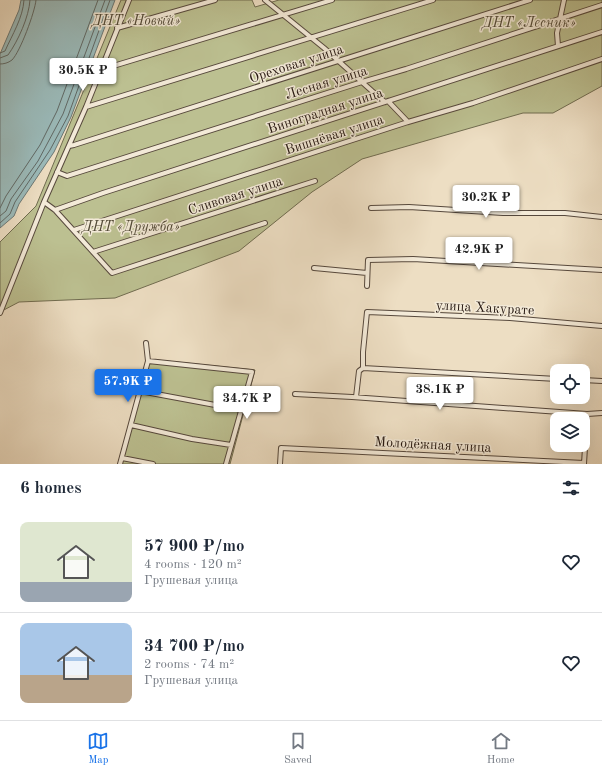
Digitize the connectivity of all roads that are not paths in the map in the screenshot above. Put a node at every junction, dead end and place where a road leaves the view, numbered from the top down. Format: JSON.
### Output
{"nodes":[{"id":1,"x":129,"y":0,"type":"edge"},
{"id":2,"x":213,"y":0,"type":"edge"},
{"id":3,"x":265,"y":0,"type":"edge"},
{"id":4,"x":332,"y":0,"type":"edge"},
{"id":5,"x":433,"y":0,"type":"edge"},
{"id":6,"x":530,"y":0,"type":"edge"},
{"id":7,"x":564,"y":0,"type":"edge"},
{"id":8,"x":602,"y":5,"type":"edge"},
{"id":9,"x":283,"y":15,"type":"junction"},
{"id":10,"x":560,"y":19,"type":"junction"},
{"id":11,"x":117,"y":28,"type":"junction"},
{"id":12,"x":602,"y":32,"type":"edge"},
{"id":13,"x":311,"y":38,"type":"junction"},
{"id":14,"x":558,"y":46,"type":"junction"},
{"id":15,"x":602,"y":59,"type":"edge"},
{"id":16,"x":338,"y":61,"type":"junction"},
{"id":17,"x":100,"y":70,"type":"junction"},
{"id":18,"x":362,"y":82,"type":"junction"},
{"id":19,"x":387,"y":101,"type":"junction"},
{"id":20,"x":86,"y":107,"type":"junction"},
{"id":21,"x":408,"y":122,"type":"junction"},
{"id":22,"x":69,"y":146,"type":"junction"},
{"id":23,"x":57,"y":172,"type":"junction"},
{"id":24,"x":315,"y":180,"type":"dead end"},
{"id":25,"x":44,"y":202,"type":"junction"},
{"id":26,"x":371,"y":208,"type":"dead end"},
{"id":27,"x":55,"y":210,"type":"junction"},
{"id":28,"x":602,"y":217,"type":"edge"},
{"id":29,"x":265,"y":223,"type":"dead end"},
{"id":30,"x":74,"y":230,"type":"junction"},
{"id":31,"x":93,"y":252,"type":"junction"},
{"id":32,"x":314,"y":268,"type":"dead end"},
{"id":33,"x":602,"y":270,"type":"edge"},
{"id":34,"x":367,"y":273,"type":"junction"},
{"id":35,"x":367,"y":286,"type":"dead end"},
{"id":36,"x":0,"y":313,"type":"edge"},
{"id":37,"x":602,"y":326,"type":"edge"},
{"id":38,"x":146,"y":342,"type":"dead end"},
{"id":39,"x":148,"y":362,"type":"junction"},
{"id":40,"x":363,"y":368,"type":"junction"},
{"id":41,"x":550,"y":378,"type":"edge"},
{"id":42,"x":590,"y":380,"type":"edge"},
{"id":43,"x":602,"y":381,"type":"edge"},
{"id":44,"x":140,"y":391,"type":"junction"},
{"id":45,"x":295,"y":394,"type":"dead end"},
{"id":46,"x":356,"y":397,"type":"junction"},
{"id":47,"x":242,"y":410,"type":"junction"},
{"id":48,"x":560,"y":412,"type":"edge"},
{"id":49,"x":602,"y":413,"type":"edge"},
{"id":50,"x":590,"y":414,"type":"edge"},
{"id":51,"x":131,"y":425,"type":"junction"},
{"id":52,"x":231,"y":445,"type":"junction"},
{"id":53,"x":585,"y":452,"type":"edge"},
{"id":54,"x":122,"y":458,"type":"junction"},
{"id":55,"x":584,"y":463,"type":"edge"},
{"id":56,"x":120,"y":464,"type":"edge"},
{"id":57,"x":153,"y":464,"type":"edge"},
{"id":58,"x":226,"y":464,"type":"edge"},
{"id":59,"x":280,"y":464,"type":"edge"}],
"edges":[{"from":1,"to":11,"type":"street"},
{"from":2,"to":11,"type":"street"},
{"from":3,"to":9,"type":"street"},
{"from":4,"to":9,"type":"street"},
{"from":5,"to":13,"type":"street"},
{"from":6,"to":16,"type":"street","name":"Ореховая улица"},
{"from":7,"to":10,"type":"street"},
{"from":8,"to":10,"type":"street","name":"Лесная улица"},
{"from":9,"to":13,"type":"street"},
{"from":9,"to":17,"type":"street"},
{"from":10,"to":14,"type":"street"},
{"from":10,"to":18,"type":"street","name":"Лесная улица"},
{"from":11,"to":17,"type":"street"},
{"from":12,"to":14,"type":"street","name":"Виноградная улица"},
{"from":13,"to":16,"type":"street"},
{"from":13,"to":20,"type":"street"},
{"from":14,"to":19,"type":"street","name":"Виноградная улица"},
{"from":15,"to":21,"type":"street","name":"Вишнёвая улица"},
{"from":16,"to":18,"type":"street"},
{"from":16,"to":22,"type":"street","name":"Ореховая улица"},
{"from":17,"to":20,"type":"street"},
{"from":18,"to":19,"type":"street"},
{"from":18,"to":23,"type":"street","name":"Лесная улица"},
{"from":19,"to":21,"type":"street"},
{"from":19,"to":27,"type":"street","name":"Виноградная улица"},
{"from":20,"to":22,"type":"street"},
{"from":21,"to":30,"type":"street","name":"Вишнёвая улица"},
{"from":22,"to":23,"type":"street"},
{"from":23,"to":25,"type":"street"},
{"from":24,"to":31,"type":"street","name":"Сливовая улица"},
{"from":25,"to":27,"type":"street"},
{"from":25,"to":36,"type":"street"},
{"from":26,"to":28,"type":"street"},
{"from":27,"to":30,"type":"street"},
{"from":29,"to":31,"type":"street"},
{"from":30,"to":31,"type":"street"},
{"from":32,"to":34,"type":"street"},
{"from":33,"to":34,"type":"street"},
{"from":34,"to":35,"type":"street"},
{"from":37,"to":40,"type":"street","name":"улица Хакурате"},
{"from":38,"to":39,"type":"street"},
{"from":39,"to":44,"type":"street"},
{"from":39,"to":47,"type":"street"},
{"from":40,"to":41,"type":"street"},
{"from":40,"to":46,"type":"street"},
{"from":42,"to":43,"type":"street"},
{"from":44,"to":47,"type":"street"},
{"from":44,"to":51,"type":"street"},
{"from":45,"to":46,"type":"street"},
{"from":46,"to":48,"type":"street"},
{"from":47,"to":52,"type":"street"},
{"from":49,"to":50,"type":"street"},
{"from":51,"to":52,"type":"street"},
{"from":51,"to":54,"type":"street"},
{"from":52,"to":58,"type":"street"},
{"from":53,"to":55,"type":"street"},
{"from":54,"to":56,"type":"street"},
{"from":54,"to":57,"type":"street"},
{"from":55,"to":59,"type":"street","name":"Молодёжная улица"}]}
